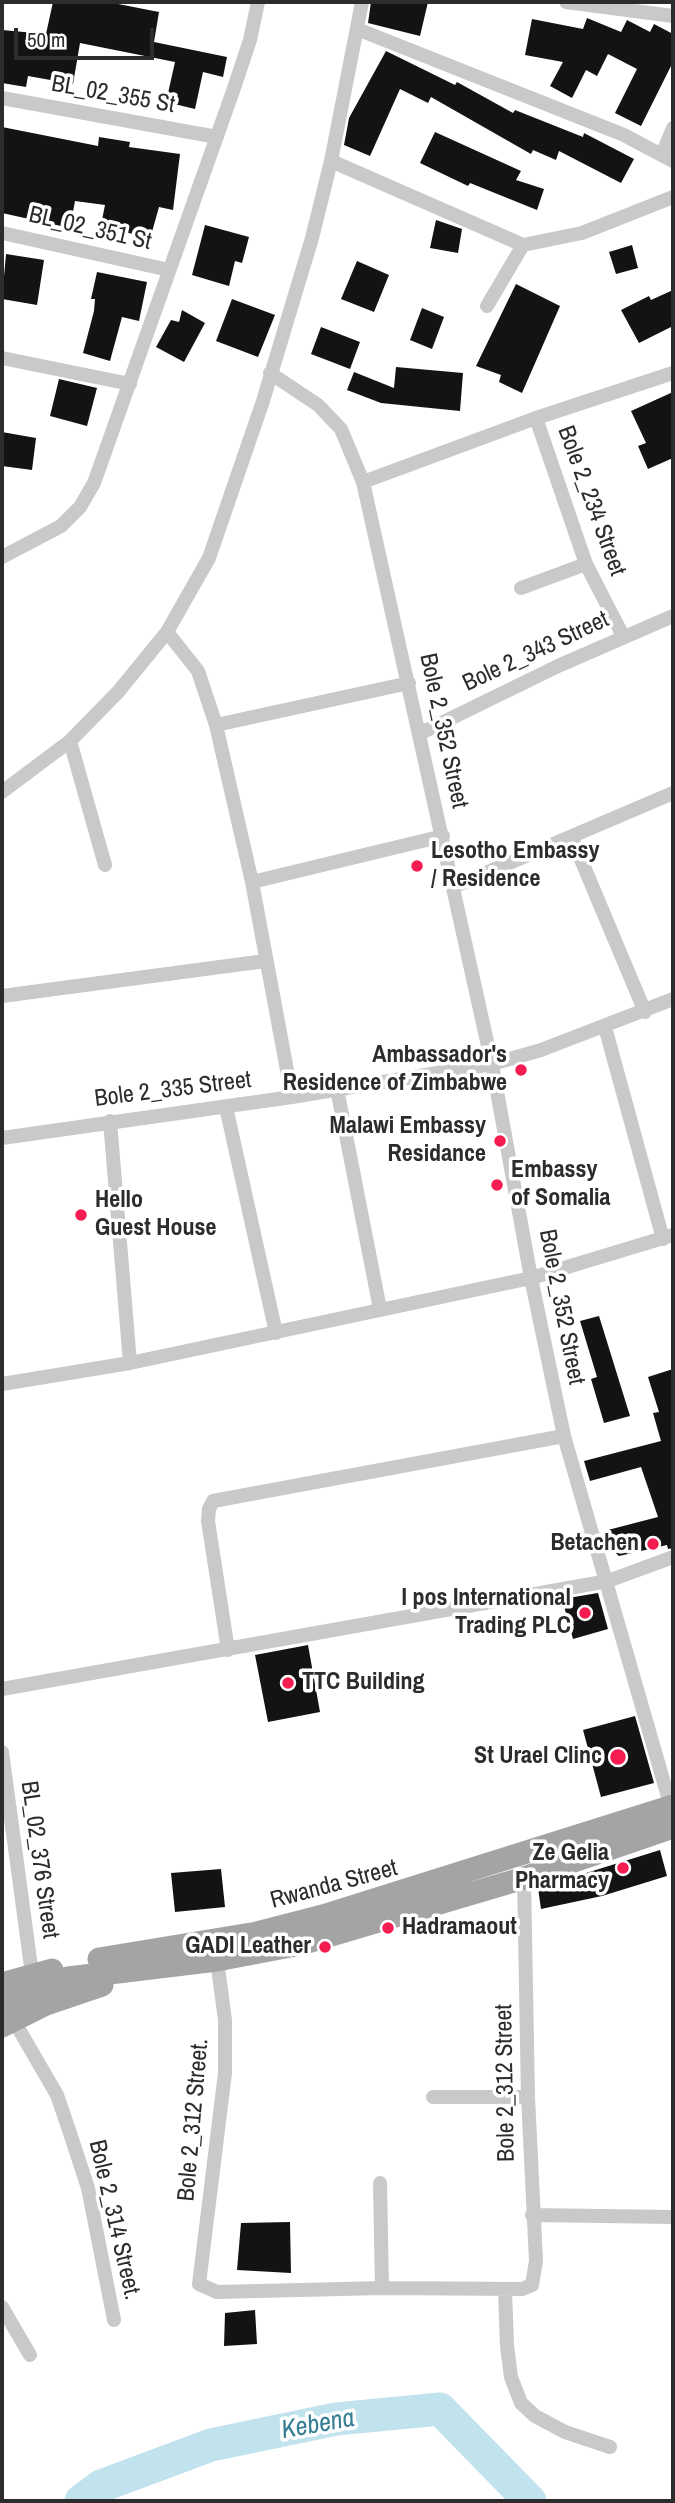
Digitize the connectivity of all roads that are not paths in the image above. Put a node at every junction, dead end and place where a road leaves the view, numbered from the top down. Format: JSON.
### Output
{"nodes":[{"id":1,"x":258,"y":2,"type":"edge"},
{"id":2,"x":362,"y":2,"type":"edge"},
{"id":3,"x":566,"y":2,"type":"edge"},
{"id":4,"x":673,"y":16,"type":"edge"},
{"id":5,"x":357,"y":29,"type":"junction"},
{"id":6,"x":2,"y":98,"type":"edge"},
{"id":7,"x":673,"y":128,"type":"edge"},
{"id":8,"x":217,"y":137,"type":"junction"},
{"id":9,"x":668,"y":158,"type":"edge"},
{"id":10,"x":331,"y":161,"type":"junction"},
{"id":11,"x":673,"y":197,"type":"edge"},
{"id":12,"x":2,"y":233,"type":"edge"},
{"id":13,"x":523,"y":245,"type":"junction"},
{"id":14,"x":169,"y":270,"type":"junction"},
{"id":15,"x":487,"y":306,"type":"dead end"},
{"id":16,"x":2,"y":358,"type":"edge"},
{"id":17,"x":270,"y":373,"type":"junction"},
{"id":18,"x":673,"y":373,"type":"edge"},
{"id":19,"x":130,"y":384,"type":"junction"},
{"id":20,"x":536,"y":418,"type":"junction"},
{"id":21,"x":363,"y":482,"type":"junction"},
{"id":22,"x":2,"y":557,"type":"edge"},
{"id":23,"x":586,"y":564,"type":"junction"},
{"id":24,"x":521,"y":588,"type":"dead end"},
{"id":25,"x":673,"y":615,"type":"edge"},
{"id":26,"x":167,"y":632,"type":"junction"},
{"id":27,"x":622,"y":636,"type":"junction"},
{"id":28,"x":410,"y":683,"type":"junction"},
{"id":29,"x":216,"y":724,"type":"junction"},
{"id":30,"x":421,"y":733,"type":"junction"},
{"id":31,"x":71,"y":741,"type":"junction"},
{"id":32,"x":2,"y":792,"type":"edge"},
{"id":33,"x":673,"y":793,"type":"edge"},
{"id":34,"x":443,"y":836,"type":"junction"},
{"id":35,"x":572,"y":838,"type":"junction"},
{"id":36,"x":104,"y":865,"type":"dead end"},
{"id":37,"x":252,"y":882,"type":"junction"},
{"id":38,"x":453,"y":887,"type":"junction"},
{"id":39,"x":265,"y":961,"type":"junction"},
{"id":40,"x":2,"y":996,"type":"edge"},
{"id":41,"x":673,"y":999,"type":"edge"},
{"id":42,"x":645,"y":1012,"type":"junction"},
{"id":43,"x":605,"y":1027,"type":"junction"},
{"id":44,"x":492,"y":1064,"type":"junction"},
{"id":45,"x":337,"y":1089,"type":"junction"},
{"id":46,"x":292,"y":1097,"type":"junction"},
{"id":47,"x":226,"y":1107,"type":"junction"},
{"id":48,"x":110,"y":1121,"type":"junction"},
{"id":49,"x":2,"y":1138,"type":"edge"},
{"id":50,"x":668,"y":1237,"type":"edge"},
{"id":51,"x":531,"y":1278,"type":"junction"},
{"id":52,"x":380,"y":1309,"type":"junction"},
{"id":53,"x":276,"y":1333,"type":"junction"},
{"id":54,"x":130,"y":1363,"type":"junction"},
{"id":55,"x":2,"y":1384,"type":"edge"},
{"id":56,"x":564,"y":1436,"type":"junction"},
{"id":57,"x":673,"y":1558,"type":"edge"},
{"id":58,"x":608,"y":1581,"type":"junction"},
{"id":59,"x":228,"y":1650,"type":"junction"},
{"id":60,"x":2,"y":1689,"type":"edge"},
{"id":61,"x":2,"y":1752,"type":"edge"},
{"id":62,"x":4,"y":1785,"type":"edge"},
{"id":63,"x":673,"y":1814,"type":"edge"},
{"id":64,"x":524,"y":1878,"type":"junction"},
{"id":65,"x":217,"y":1960,"type":"junction"},
{"id":66,"x":126,"y":1970,"type":"junction"},
{"id":67,"x":32,"y":1974,"type":"junction"},
{"id":68,"x":2,"y":1983,"type":"edge"},
{"id":69,"x":5,"y":2017,"type":"edge"},
{"id":70,"x":433,"y":2097,"type":"dead end"},
{"id":71,"x":528,"y":2097,"type":"junction"},
{"id":72,"x":380,"y":2183,"type":"dead end"},
{"id":73,"x":533,"y":2215,"type":"junction"},
{"id":74,"x":673,"y":2217,"type":"edge"},
{"id":75,"x":382,"y":2288,"type":"junction"},
{"id":76,"x":505,"y":2290,"type":"junction"},
{"id":77,"x":2,"y":2307,"type":"edge"},
{"id":78,"x":114,"y":2320,"type":"dead end"},
{"id":79,"x":30,"y":2355,"type":"dead end"},
{"id":80,"x":610,"y":2446,"type":"dead end"}],
"edges":[{"from":1,"to":8,"type":"street"},
{"from":2,"to":5,"type":"street"},
{"from":3,"to":4,"type":"street"},
{"from":5,"to":9,"type":"street"},
{"from":5,"to":10,"type":"street"},
{"from":6,"to":8,"type":"street","name":"BL_02_355 St"},
{"from":7,"to":9,"type":"street"},
{"from":8,"to":14,"type":"street"},
{"from":10,"to":13,"type":"street"},
{"from":10,"to":17,"type":"street"},
{"from":11,"to":13,"type":"street"},
{"from":12,"to":14,"type":"street","name":"BL_02_351 St"},
{"from":13,"to":15,"type":"street"},
{"from":14,"to":19,"type":"street"},
{"from":16,"to":19,"type":"street"},
{"from":17,"to":21,"type":"street","name":"Bole 2_352 Street"},
{"from":17,"to":26,"type":"street"},
{"from":18,"to":20,"type":"street"},
{"from":19,"to":22,"type":"street"},
{"from":20,"to":21,"type":"street"},
{"from":20,"to":23,"type":"street","name":"Bole 2_234 Street"},
{"from":21,"to":28,"type":"street","name":"Bole 2_352 Street"},
{"from":23,"to":24,"type":"street"},
{"from":23,"to":27,"type":"street","name":"Bole 2_234 Street"},
{"from":25,"to":27,"type":"street","name":"Bole 2_343 Street"},
{"from":26,"to":29,"type":"street"},
{"from":26,"to":31,"type":"street"},
{"from":27,"to":30,"type":"street","name":"Bole 2_343 Street"},
{"from":28,"to":29,"type":"street"},
{"from":28,"to":30,"type":"street","name":"Bole 2_352 Street"},
{"from":29,"to":37,"type":"street"},
{"from":30,"to":34,"type":"street","name":"Bole 2_352 Street"},
{"from":31,"to":32,"type":"street"},
{"from":31,"to":36,"type":"street"},
{"from":33,"to":35,"type":"street"},
{"from":34,"to":37,"type":"street"},
{"from":34,"to":38,"type":"street","name":"Bole 2_352 Street"},
{"from":35,"to":38,"type":"street"},
{"from":35,"to":42,"type":"street"},
{"from":37,"to":39,"type":"street"},
{"from":38,"to":44,"type":"street","name":"Bole 2_352 Street"},
{"from":39,"to":40,"type":"street"},
{"from":39,"to":46,"type":"street"},
{"from":41,"to":42,"type":"street","name":"Bole 2_335 Street"},
{"from":42,"to":43,"type":"street","name":"Bole 2_335 Street"},
{"from":43,"to":44,"type":"street","name":"Bole 2_335 Street"},
{"from":43,"to":50,"type":"street"},
{"from":44,"to":45,"type":"street","name":"Bole 2_335 Street"},
{"from":44,"to":51,"type":"street","name":"Bole 2_352 Street"},
{"from":45,"to":46,"type":"street","name":"Bole 2_335 Street"},
{"from":45,"to":52,"type":"street"},
{"from":46,"to":47,"type":"street","name":"Bole 2_335 Street"},
{"from":47,"to":48,"type":"street","name":"Bole 2_335 Street"},
{"from":47,"to":53,"type":"street"},
{"from":48,"to":49,"type":"street","name":"Bole 2_335 Street"},
{"from":48,"to":54,"type":"street"},
{"from":50,"to":51,"type":"street"},
{"from":51,"to":52,"type":"street"},
{"from":51,"to":56,"type":"street","name":"Bole 2_352 Street"},
{"from":52,"to":53,"type":"street"},
{"from":53,"to":54,"type":"street"},
{"from":54,"to":55,"type":"street"},
{"from":56,"to":58,"type":"street","name":"Bole 2_352 Street"},
{"from":56,"to":59,"type":"street"},
{"from":57,"to":58,"type":"street"},
{"from":58,"to":59,"type":"street"},
{"from":58,"to":63,"type":"street","name":"Bole 2_352 Street"},
{"from":59,"to":60,"type":"street"},
{"from":61,"to":62,"type":"street","name":"BL_02_376 Street"},
{"from":62,"to":67,"type":"street","name":"BL_02_376 Street"},
{"from":63,"to":64,"type":"main road","name":"Rwanda Street"},
{"from":63,"to":67,"type":"main road","name":"Rwanda Street"},
{"from":64,"to":65,"type":"main road","name":"Rwanda Street"},
{"from":64,"to":71,"type":"street","name":"Bole 2_312 Street"},
{"from":65,"to":66,"type":"main road","name":"Rwanda Street"},
{"from":65,"to":75,"type":"street","name":"Bole 2_312 Street."},
{"from":66,"to":69,"type":"main road","name":"Rwanda Street"},
{"from":66,"to":69,"type":"main road"},
{"from":67,"to":68,"type":"main road","name":"Rwanda Street"},
{"from":69,"to":78,"type":"street","name":"Bole 2_314 Street."},
{"from":70,"to":71,"type":"street"},
{"from":71,"to":73,"type":"street","name":"Bole 2_312 Street"},
{"from":72,"to":75,"type":"street"},
{"from":73,"to":74,"type":"street"},
{"from":73,"to":76,"type":"street","name":"Bole 2_312 Street"},
{"from":75,"to":76,"type":"street"},
{"from":76,"to":80,"type":"street"},
{"from":77,"to":79,"type":"street"}]}
